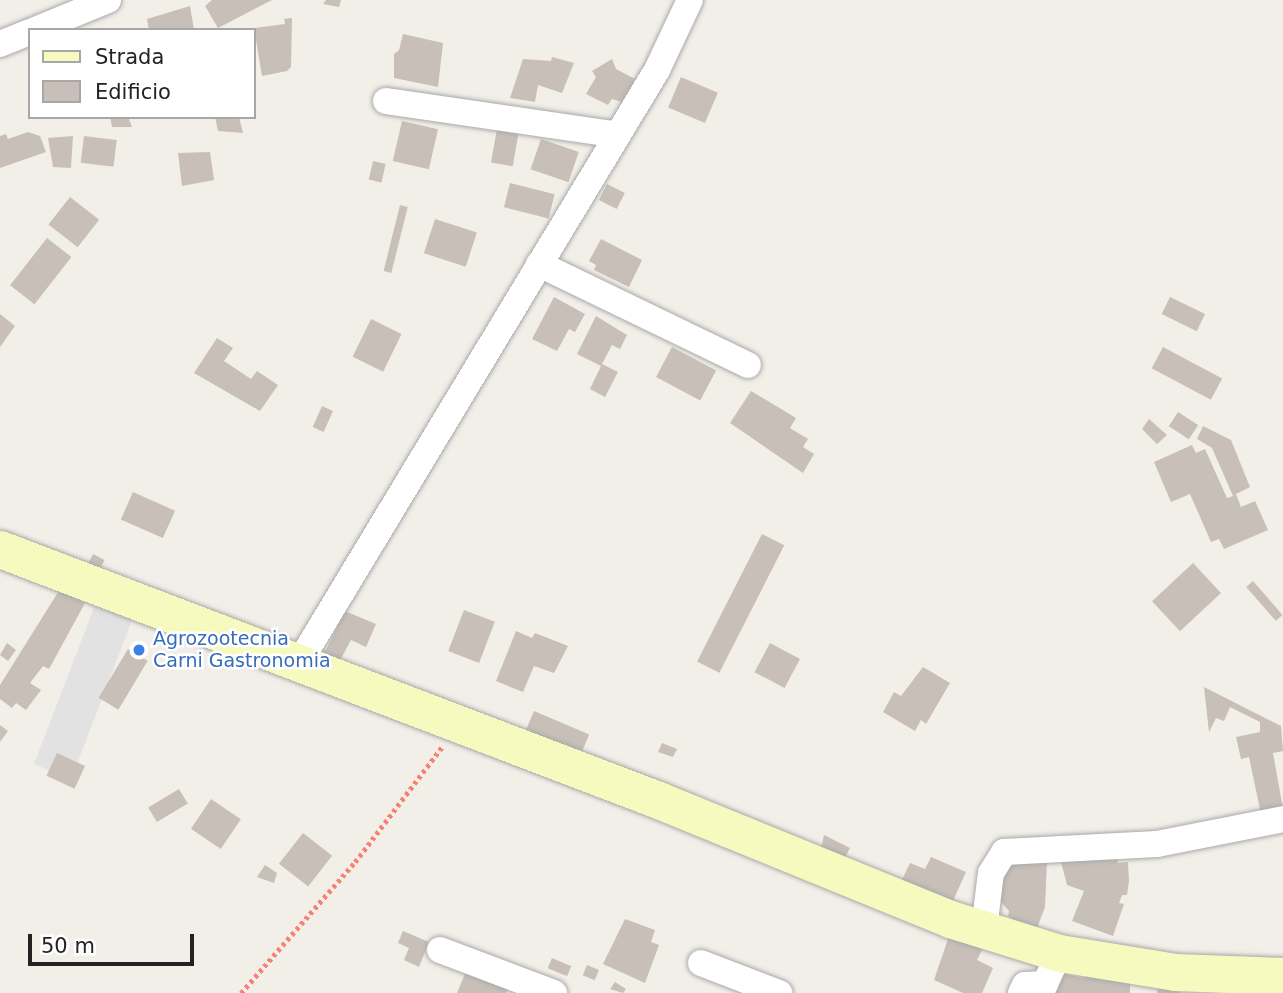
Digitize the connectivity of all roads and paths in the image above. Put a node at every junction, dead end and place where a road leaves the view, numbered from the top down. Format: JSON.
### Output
{"nodes":[{"id":1,"x":108,"y":0,"type":"edge"},
{"id":2,"x":690,"y":0,"type":"edge"},
{"id":3,"x":40,"y":28,"type":"edge"},
{"id":4,"x":28,"y":33,"type":"edge"},
{"id":5,"x":0,"y":44,"type":"edge"},
{"id":6,"x":386,"y":101,"type":"dead end"},
{"id":7,"x":618,"y":135,"type":"junction"},
{"id":8,"x":539,"y":264,"type":"junction"},
{"id":9,"x":748,"y":365,"type":"dead end"},
{"id":10,"x":0,"y":549,"type":"edge"},
{"id":11,"x":299,"y":663,"type":"junction"},
{"id":12,"x":459,"y":724,"type":"junction"},
{"id":13,"x":1283,"y":819,"type":"edge"},
{"id":14,"x":984,"y":929,"type":"junction"},
{"id":15,"x":440,"y":950,"type":"dead end"},
{"id":16,"x":701,"y":963,"type":"dead end"},
{"id":17,"x":1283,"y":976,"type":"edge"},
{"id":18,"x":1041,"y":981,"type":"edge"},
{"id":19,"x":241,"y":993,"type":"edge"},
{"id":20,"x":554,"y":993,"type":"edge"},
{"id":21,"x":779,"y":993,"type":"edge"}],
"edges":[{"from":1,"to":3,"type":"street"},
{"from":2,"to":7,"type":"street"},
{"from":4,"to":5,"type":"street"},
{"from":6,"to":7,"type":"street"},
{"from":7,"to":8,"type":"street"},
{"from":8,"to":9,"type":"street"},
{"from":8,"to":11,"type":"street"},
{"from":10,"to":11,"type":"street"},
{"from":11,"to":12,"type":"street"},
{"from":12,"to":14,"type":"street"},
{"from":12,"to":19,"type":"path"},
{"from":13,"to":14,"type":"street"},
{"from":14,"to":18,"type":"street"},
{"from":15,"to":20,"type":"street"},
{"from":16,"to":21,"type":"street"},
{"from":17,"to":18,"type":"street"}]}
